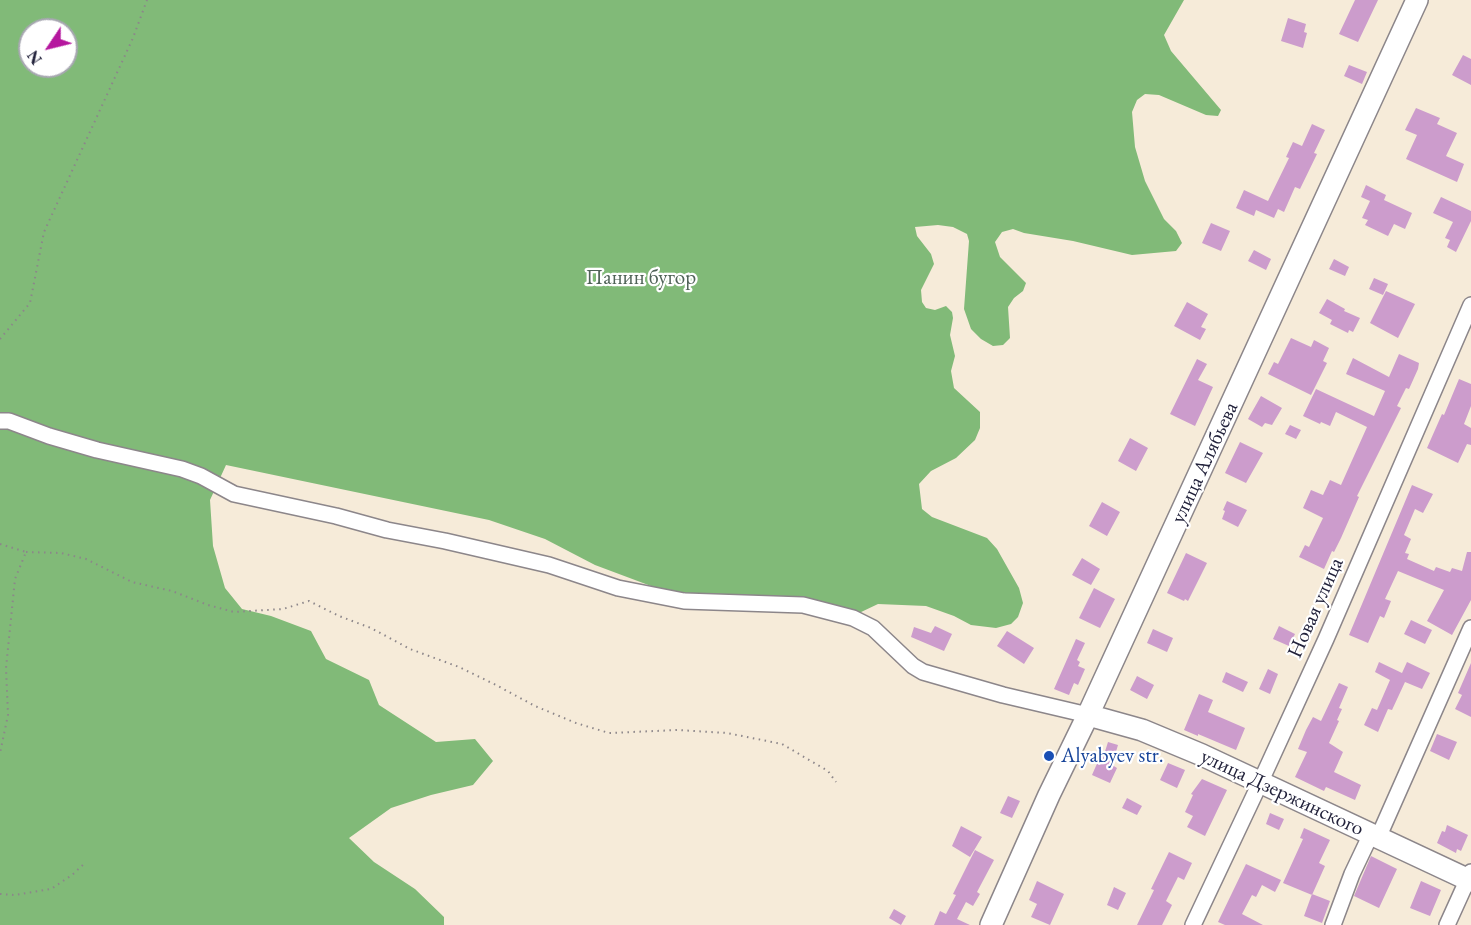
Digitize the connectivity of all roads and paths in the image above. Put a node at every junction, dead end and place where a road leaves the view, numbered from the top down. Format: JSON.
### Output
{"nodes":[{"id":1,"x":147,"y":0,"type":"edge"},
{"id":2,"x":1417,"y":0,"type":"edge"},
{"id":3,"x":1471,"y":305,"type":"edge"},
{"id":4,"x":0,"y":339,"type":"edge"},
{"id":5,"x":0,"y":421,"type":"edge"},
{"id":6,"x":0,"y":544,"type":"edge"},
{"id":7,"x":26,"y":552,"type":"junction"},
{"id":8,"x":1471,"y":628,"type":"edge"},
{"id":9,"x":1088,"y":715,"type":"junction"},
{"id":10,"x":0,"y":753,"type":"edge"},
{"id":11,"x":836,"y":782,"type":"dead end"},
{"id":12,"x":1260,"y":783,"type":"junction"},
{"id":13,"x":1375,"y":836,"type":"junction"},
{"id":14,"x":85,"y":863,"type":"dead end"},
{"id":15,"x":1470,"y":877,"type":"edge"},
{"id":16,"x":0,"y":894,"type":"edge"},
{"id":17,"x":992,"y":925,"type":"edge"},
{"id":18,"x":1192,"y":925,"type":"edge"},
{"id":19,"x":1333,"y":925,"type":"edge"},
{"id":20,"x":1447,"y":925,"type":"edge"}],
"edges":[{"from":1,"to":4,"type":"path"},
{"from":2,"to":9,"type":"main road","name":"улица Алябьева"},
{"from":3,"to":12,"type":"street","name":"Новая улица"},
{"from":5,"to":9,"type":"street"},
{"from":6,"to":7,"type":"path"},
{"from":7,"to":10,"type":"path"},
{"from":7,"to":11,"type":"path"},
{"from":8,"to":13,"type":"street"},
{"from":9,"to":12,"type":"main road","name":"улица Дзержинского"},
{"from":9,"to":17,"type":"main road","name":"улица Алябьева"},
{"from":12,"to":13,"type":"main road","name":"улица Дзержинского"},
{"from":12,"to":18,"type":"street","name":"Новая улица"},
{"from":13,"to":15,"type":"main road","name":"улица Дзержинского"},
{"from":13,"to":19,"type":"street"},
{"from":14,"to":16,"type":"path"},
{"from":15,"to":20,"type":"street"}]}
